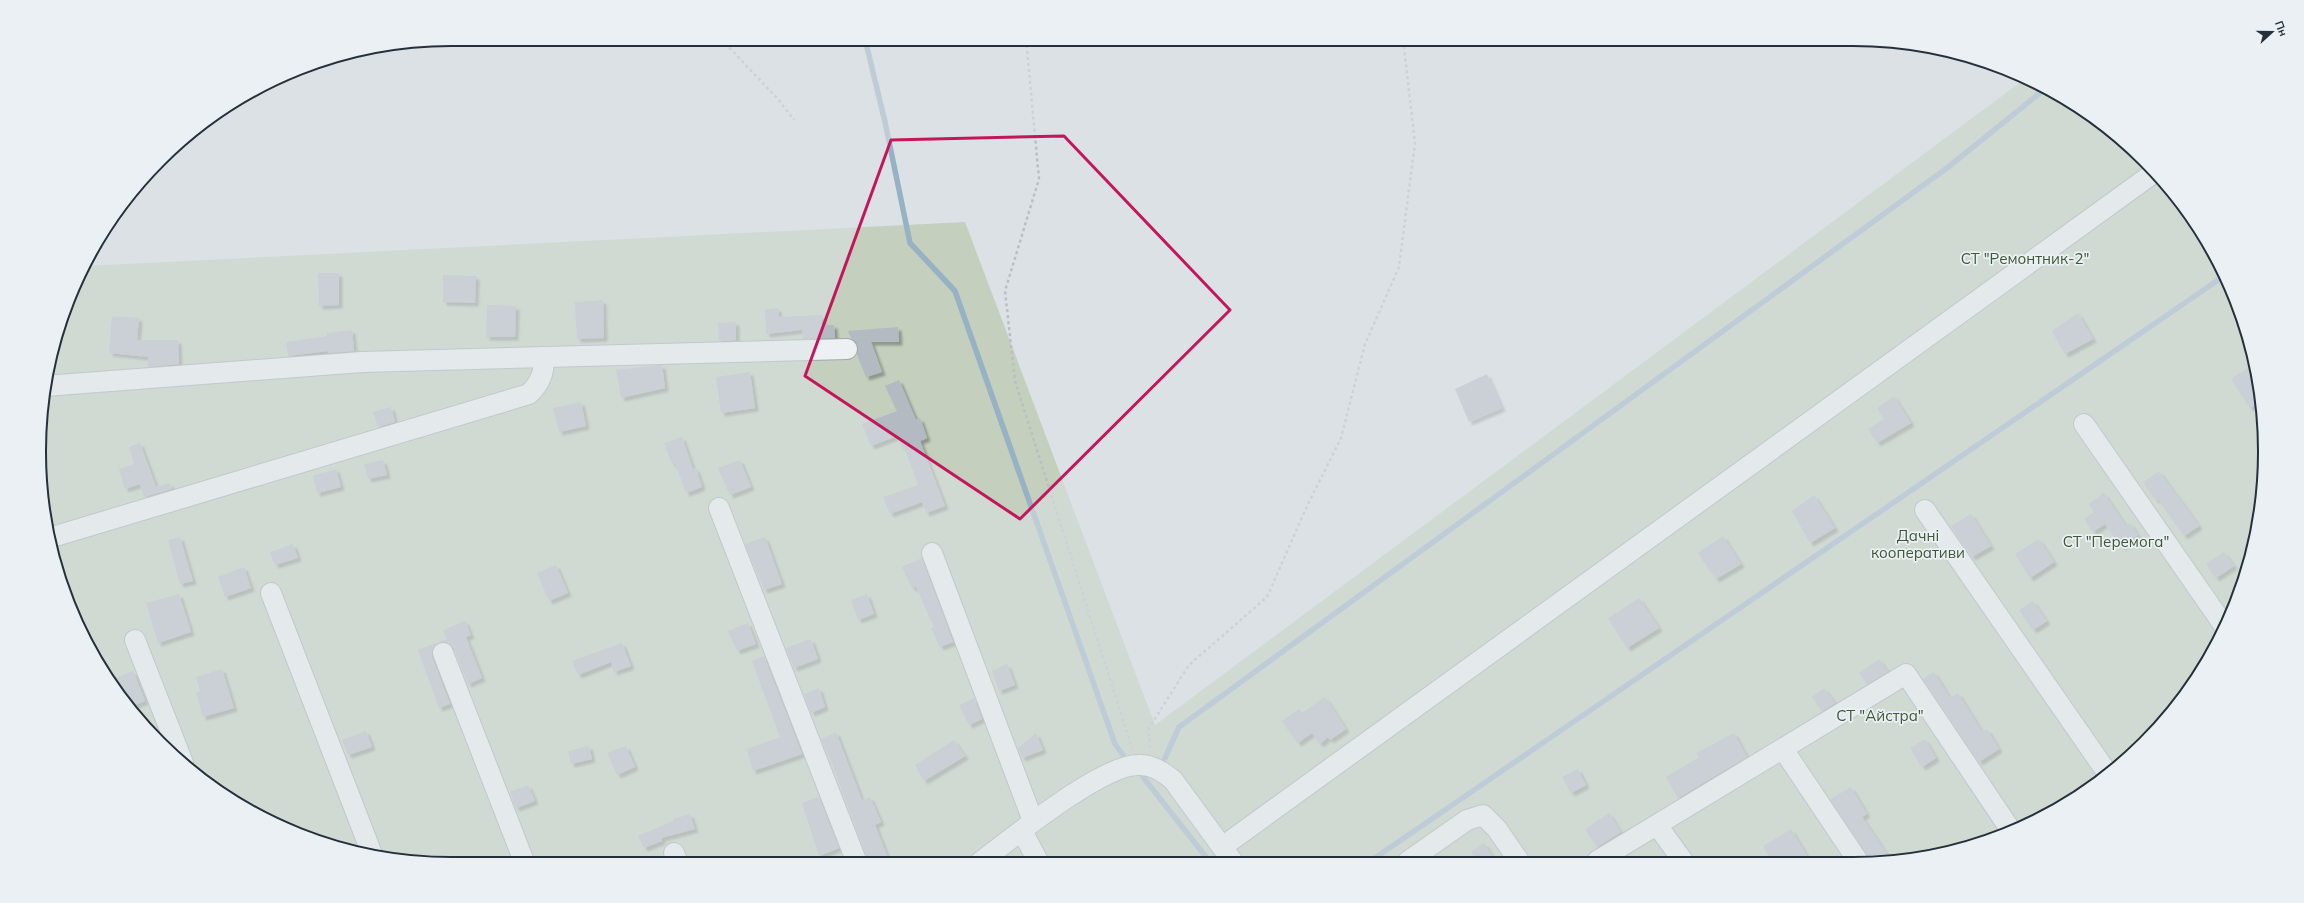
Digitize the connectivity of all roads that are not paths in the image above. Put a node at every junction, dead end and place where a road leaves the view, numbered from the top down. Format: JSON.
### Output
{"nodes":[{"id":1,"x":2149,"y":176,"type":"edge"},
{"id":2,"x":847,"y":349,"type":"dead end"},
{"id":3,"x":544,"y":357,"type":"junction"},
{"id":4,"x":51,"y":386,"type":"edge"},
{"id":5,"x":2084,"y":424,"type":"dead end"},
{"id":6,"x":719,"y":508,"type":"dead end"},
{"id":7,"x":1925,"y":510,"type":"dead end"},
{"id":8,"x":55,"y":536,"type":"edge"},
{"id":9,"x":932,"y":553,"type":"dead end"},
{"id":10,"x":271,"y":593,"type":"dead end"},
{"id":11,"x":2221,"y":621,"type":"edge"},
{"id":12,"x":135,"y":640,"type":"dead end"},
{"id":13,"x":443,"y":653,"type":"dead end"},
{"id":14,"x":1783,"y":749,"type":"junction"},
{"id":15,"x":178,"y":750,"type":"edge"},
{"id":16,"x":2104,"y":769,"type":"edge"},
{"id":17,"x":1657,"y":825,"type":"junction"},
{"id":18,"x":1028,"y":826,"type":"junction"},
{"id":19,"x":2008,"y":826,"type":"edge"},
{"id":20,"x":370,"y":848,"type":"edge"},
{"id":21,"x":1228,"y":854,"type":"edge"},
{"id":22,"x":522,"y":857,"type":"edge"},
{"id":23,"x":855,"y":857,"type":"edge"},
{"id":24,"x":987,"y":857,"type":"edge"},
{"id":25,"x":1037,"y":857,"type":"edge"},
{"id":26,"x":1413,"y":857,"type":"edge"},
{"id":27,"x":1516,"y":857,"type":"edge"},
{"id":28,"x":1604,"y":857,"type":"edge"},
{"id":29,"x":1680,"y":857,"type":"edge"},
{"id":30,"x":1855,"y":857,"type":"edge"}],
"edges":[{"from":1,"to":21,"type":"street"},
{"from":2,"to":3,"type":"street"},
{"from":3,"to":4,"type":"street"},
{"from":3,"to":8,"type":"street"},
{"from":5,"to":11,"type":"street"},
{"from":6,"to":23,"type":"street"},
{"from":7,"to":16,"type":"street"},
{"from":9,"to":18,"type":"street"},
{"from":10,"to":20,"type":"street"},
{"from":12,"to":15,"type":"street"},
{"from":13,"to":22,"type":"street"},
{"from":14,"to":17,"type":"street"},
{"from":14,"to":19,"type":"street"},
{"from":14,"to":30,"type":"street"},
{"from":17,"to":28,"type":"street"},
{"from":17,"to":29,"type":"street"},
{"from":18,"to":21,"type":"street"},
{"from":18,"to":24,"type":"street"},
{"from":18,"to":25,"type":"street"},
{"from":26,"to":27,"type":"street"}]}
